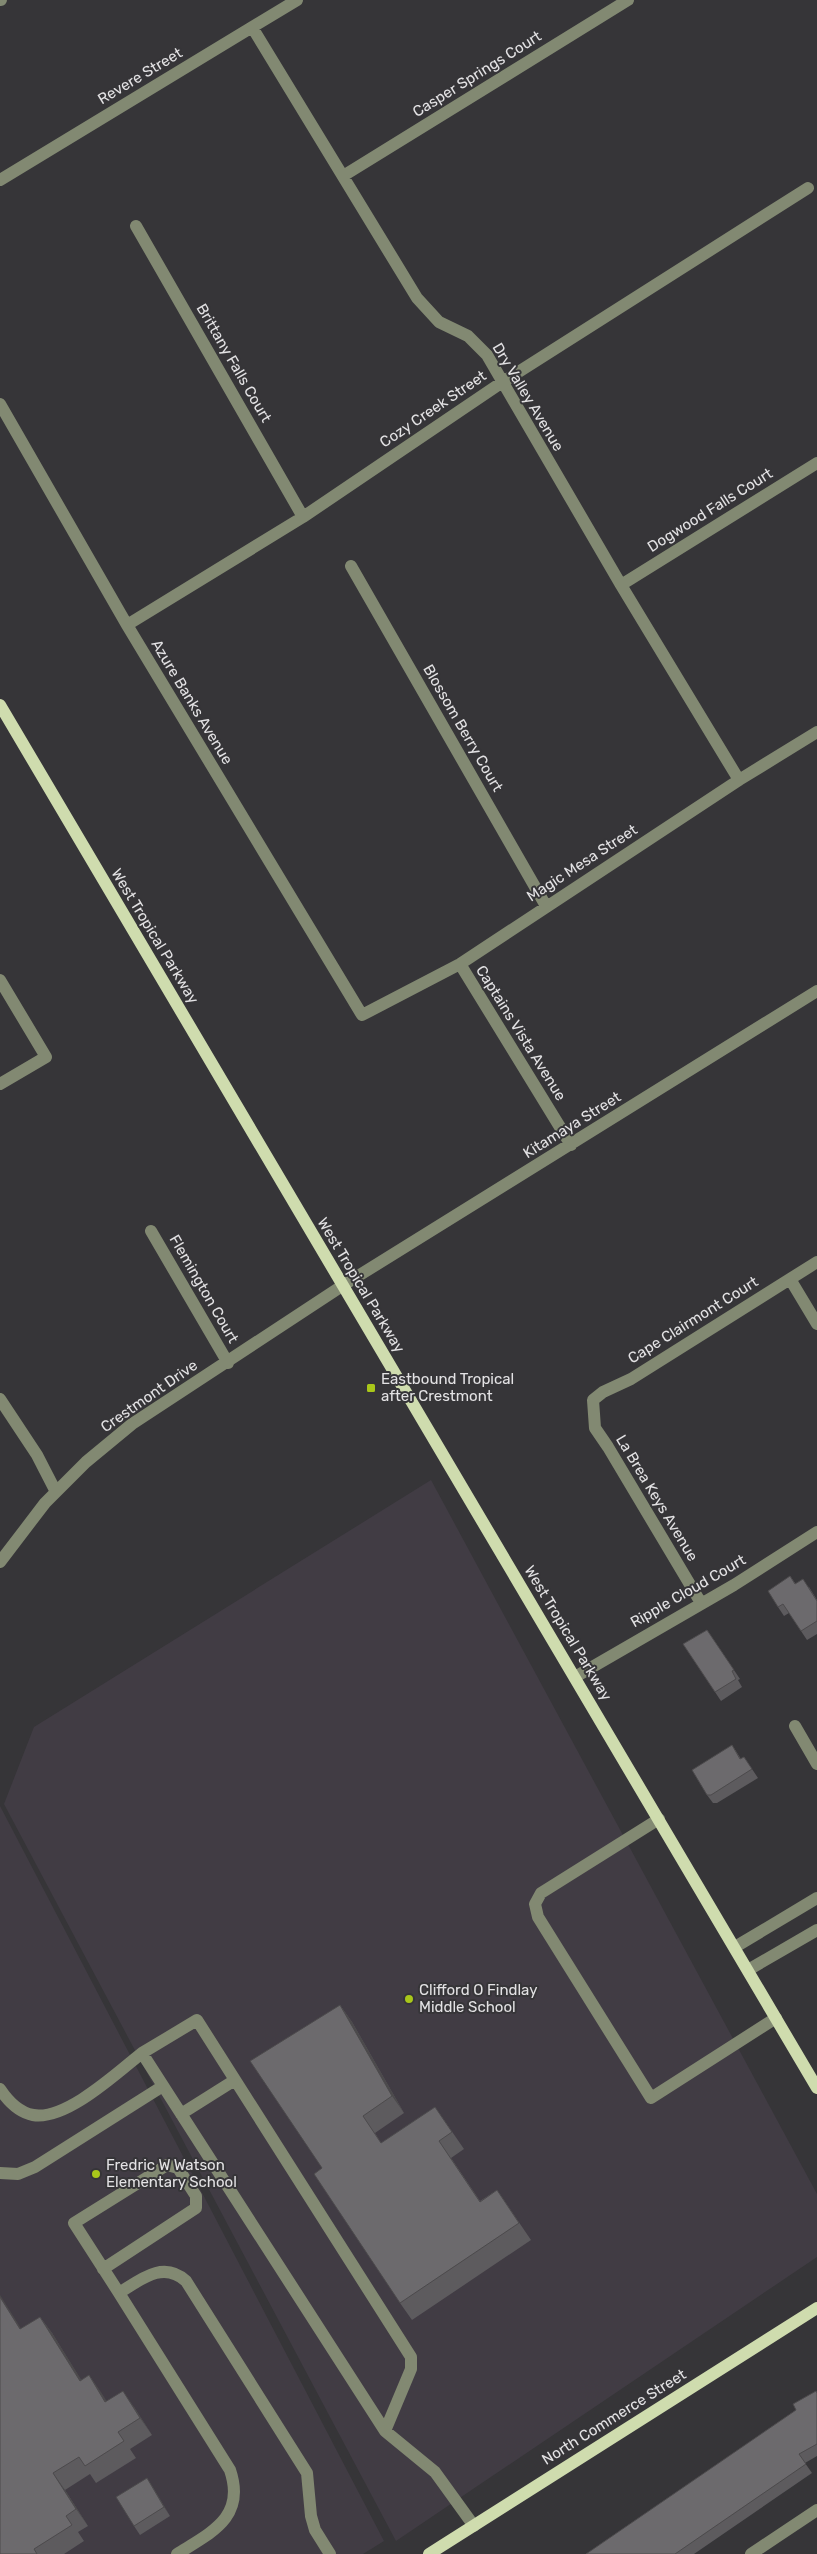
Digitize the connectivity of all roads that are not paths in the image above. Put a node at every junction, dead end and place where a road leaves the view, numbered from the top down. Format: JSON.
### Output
{"nodes":[{"id":1,"x":297,"y":0,"type":"edge"},
{"id":2,"x":628,"y":0,"type":"edge"},
{"id":3,"x":252,"y":27,"type":"junction"},
{"id":4,"x":344,"y":176,"type":"junction"},
{"id":5,"x":0,"y":180,"type":"edge"},
{"id":6,"x":808,"y":188,"type":"dead end"},
{"id":7,"x":136,"y":226,"type":"dead end"},
{"id":8,"x":501,"y":383,"type":"junction"},
{"id":9,"x":0,"y":404,"type":"edge"},
{"id":10,"x":817,"y":463,"type":"edge"},
{"id":11,"x":303,"y":517,"type":"junction"},
{"id":12,"x":351,"y":566,"type":"dead end"},
{"id":13,"x":621,"y":585,"type":"junction"},
{"id":14,"x":127,"y":625,"type":"junction"},
{"id":15,"x":0,"y":705,"type":"edge"},
{"id":16,"x":817,"y":732,"type":"edge"},
{"id":17,"x":739,"y":780,"type":"junction"},
{"id":18,"x":546,"y":906,"type":"junction"},
{"id":19,"x":460,"y":964,"type":"junction"},
{"id":20,"x":0,"y":980,"type":"edge"},
{"id":21,"x":817,"y":991,"type":"edge"},
{"id":22,"x":362,"y":1015,"type":"joint"},
{"id":23,"x":0,"y":1084,"type":"edge"},
{"id":24,"x":571,"y":1145,"type":"junction"},
{"id":25,"x":151,"y":1231,"type":"dead end"},
{"id":26,"x":817,"y":1262,"type":"edge"},
{"id":27,"x":790,"y":1279,"type":"junction"},
{"id":28,"x":342,"y":1286,"type":"junction"},
{"id":29,"x":817,"y":1324,"type":"edge"},
{"id":30,"x":228,"y":1363,"type":"junction"},
{"id":31,"x":0,"y":1400,"type":"edge"},
{"id":32,"x":592,"y":1408,"type":"joint"},
{"id":33,"x":56,"y":1492,"type":"junction"},
{"id":34,"x":817,"y":1532,"type":"edge"},
{"id":35,"x":0,"y":1562,"type":"edge"},
{"id":36,"x":700,"y":1603,"type":"junction"},
{"id":37,"x":575,"y":1677,"type":"junction"},
{"id":38,"x":795,"y":1726,"type":"dead end"},
{"id":39,"x":817,"y":1764,"type":"edge"},
{"id":40,"x":659,"y":1819,"type":"junction"},
{"id":41,"x":817,"y":1898,"type":"edge"},
{"id":42,"x":817,"y":1930,"type":"edge"},
{"id":43,"x":735,"y":1947,"type":"junction"},
{"id":44,"x":748,"y":1970,"type":"junction"},
{"id":45,"x":776,"y":2018,"type":"junction"},
{"id":46,"x":142,"y":2053,"type":"junction"},
{"id":47,"x":235,"y":2080,"type":"junction"},
{"id":48,"x":163,"y":2086,"type":"junction"},
{"id":49,"x":817,"y":2088,"type":"edge"},
{"id":50,"x":0,"y":2090,"type":"edge"},
{"id":51,"x":181,"y":2114,"type":"junction"},
{"id":52,"x":0,"y":2174,"type":"edge"},
{"id":53,"x":103,"y":2269,"type":"junction"},
{"id":54,"x":118,"y":2293,"type":"junction"},
{"id":55,"x":817,"y":2308,"type":"edge"},
{"id":56,"x":385,"y":2431,"type":"junction"},
{"id":57,"x":817,"y":2510,"type":"edge"},
{"id":58,"x":474,"y":2526,"type":"junction"},
{"id":59,"x":177,"y":2554,"type":"edge"},
{"id":60,"x":330,"y":2554,"type":"edge"},
{"id":61,"x":429,"y":2554,"type":"edge"},
{"id":62,"x":751,"y":2554,"type":"edge"}],
"edges":[{"from":1,"to":3,"type":"street","name":"Revere Street"},
{"from":2,"to":4,"type":"street","name":"Casper Springs Court"},
{"from":3,"to":4,"type":"street","name":"Dry Valley Avenue"},
{"from":3,"to":5,"type":"street","name":"Revere Street"},
{"from":4,"to":8,"type":"street","name":"Dry Valley Avenue"},
{"from":6,"to":8,"type":"street","name":"Cozy Creek Street"},
{"from":7,"to":11,"type":"street","name":"Brittany Falls Court"},
{"from":8,"to":11,"type":"street","name":"Cozy Creek Street"},
{"from":8,"to":13,"type":"street","name":"Dry Valley Avenue"},
{"from":9,"to":14,"type":"street","name":"Azure Banks Avenue"},
{"from":10,"to":13,"type":"street","name":"Dogwood Falls Court"},
{"from":11,"to":14,"type":"street","name":"Cozy Creek Street"},
{"from":12,"to":18,"type":"street","name":"Blossom Berry Court"},
{"from":13,"to":17,"type":"street","name":"Dry Valley Avenue"},
{"from":14,"to":22,"type":"street","name":"Azure Banks Avenue"},
{"from":15,"to":28,"type":"main road","name":"West Tropical Parkway"},
{"from":16,"to":17,"type":"street","name":"Magic Mesa Street"},
{"from":17,"to":18,"type":"street","name":"Magic Mesa Street"},
{"from":18,"to":19,"type":"street","name":"Magic Mesa Street"},
{"from":19,"to":22,"type":"street","name":"Magic Mesa Street"},
{"from":19,"to":24,"type":"street","name":"Captains Vista Avenue"},
{"from":20,"to":23,"type":"street"},
{"from":21,"to":24,"type":"street","name":"Kitamaya Street"},
{"from":24,"to":28,"type":"street","name":"Kitamaya Street"},
{"from":25,"to":30,"type":"street","name":"Flemington Court"},
{"from":26,"to":27,"type":"street","name":"Cape Clairmont Court"},
{"from":27,"to":29,"type":"street"},
{"from":27,"to":32,"type":"street","name":"Cape Clairmont Court"},
{"from":28,"to":30,"type":"street","name":"Crestmont Drive"},
{"from":28,"to":37,"type":"main road","name":"West Tropical Parkway"},
{"from":30,"to":33,"type":"street","name":"Crestmont Drive"},
{"from":31,"to":33,"type":"street"},
{"from":32,"to":36,"type":"street","name":"La Brea Keys Avenue"},
{"from":33,"to":35,"type":"street","name":"Crestmont Drive"},
{"from":34,"to":36,"type":"street","name":"Ripple Cloud Court"},
{"from":36,"to":37,"type":"street","name":"Ripple Cloud Court"},
{"from":37,"to":40,"type":"main road","name":"West Tropical Parkway"},
{"from":38,"to":39,"type":"street"},
{"from":40,"to":43,"type":"main road","name":"West Tropical Parkway"},
{"from":40,"to":45,"type":"street"},
{"from":41,"to":43,"type":"street"},
{"from":42,"to":44,"type":"street"},
{"from":43,"to":44,"type":"main road","name":"West Tropical Parkway"},
{"from":44,"to":45,"type":"main road","name":"West Tropical Parkway"},
{"from":45,"to":49,"type":"main road","name":"West Tropical Parkway"},
{"from":46,"to":47,"type":"street"},
{"from":46,"to":48,"type":"street"},
{"from":46,"to":50,"type":"street"},
{"from":47,"to":51,"type":"street"},
{"from":47,"to":56,"type":"street"},
{"from":48,"to":51,"type":"street"},
{"from":48,"to":52,"type":"street"},
{"from":51,"to":56,"type":"street"},
{"from":53,"to":53,"type":"street"},
{"from":53,"to":54,"type":"street"},
{"from":54,"to":59,"type":"street"},
{"from":54,"to":60,"type":"street"},
{"from":55,"to":58,"type":"main road","name":"North Commerce Street"},
{"from":56,"to":58,"type":"street"},
{"from":57,"to":62,"type":"street"},
{"from":58,"to":61,"type":"main road","name":"North Commerce Street"}]}
